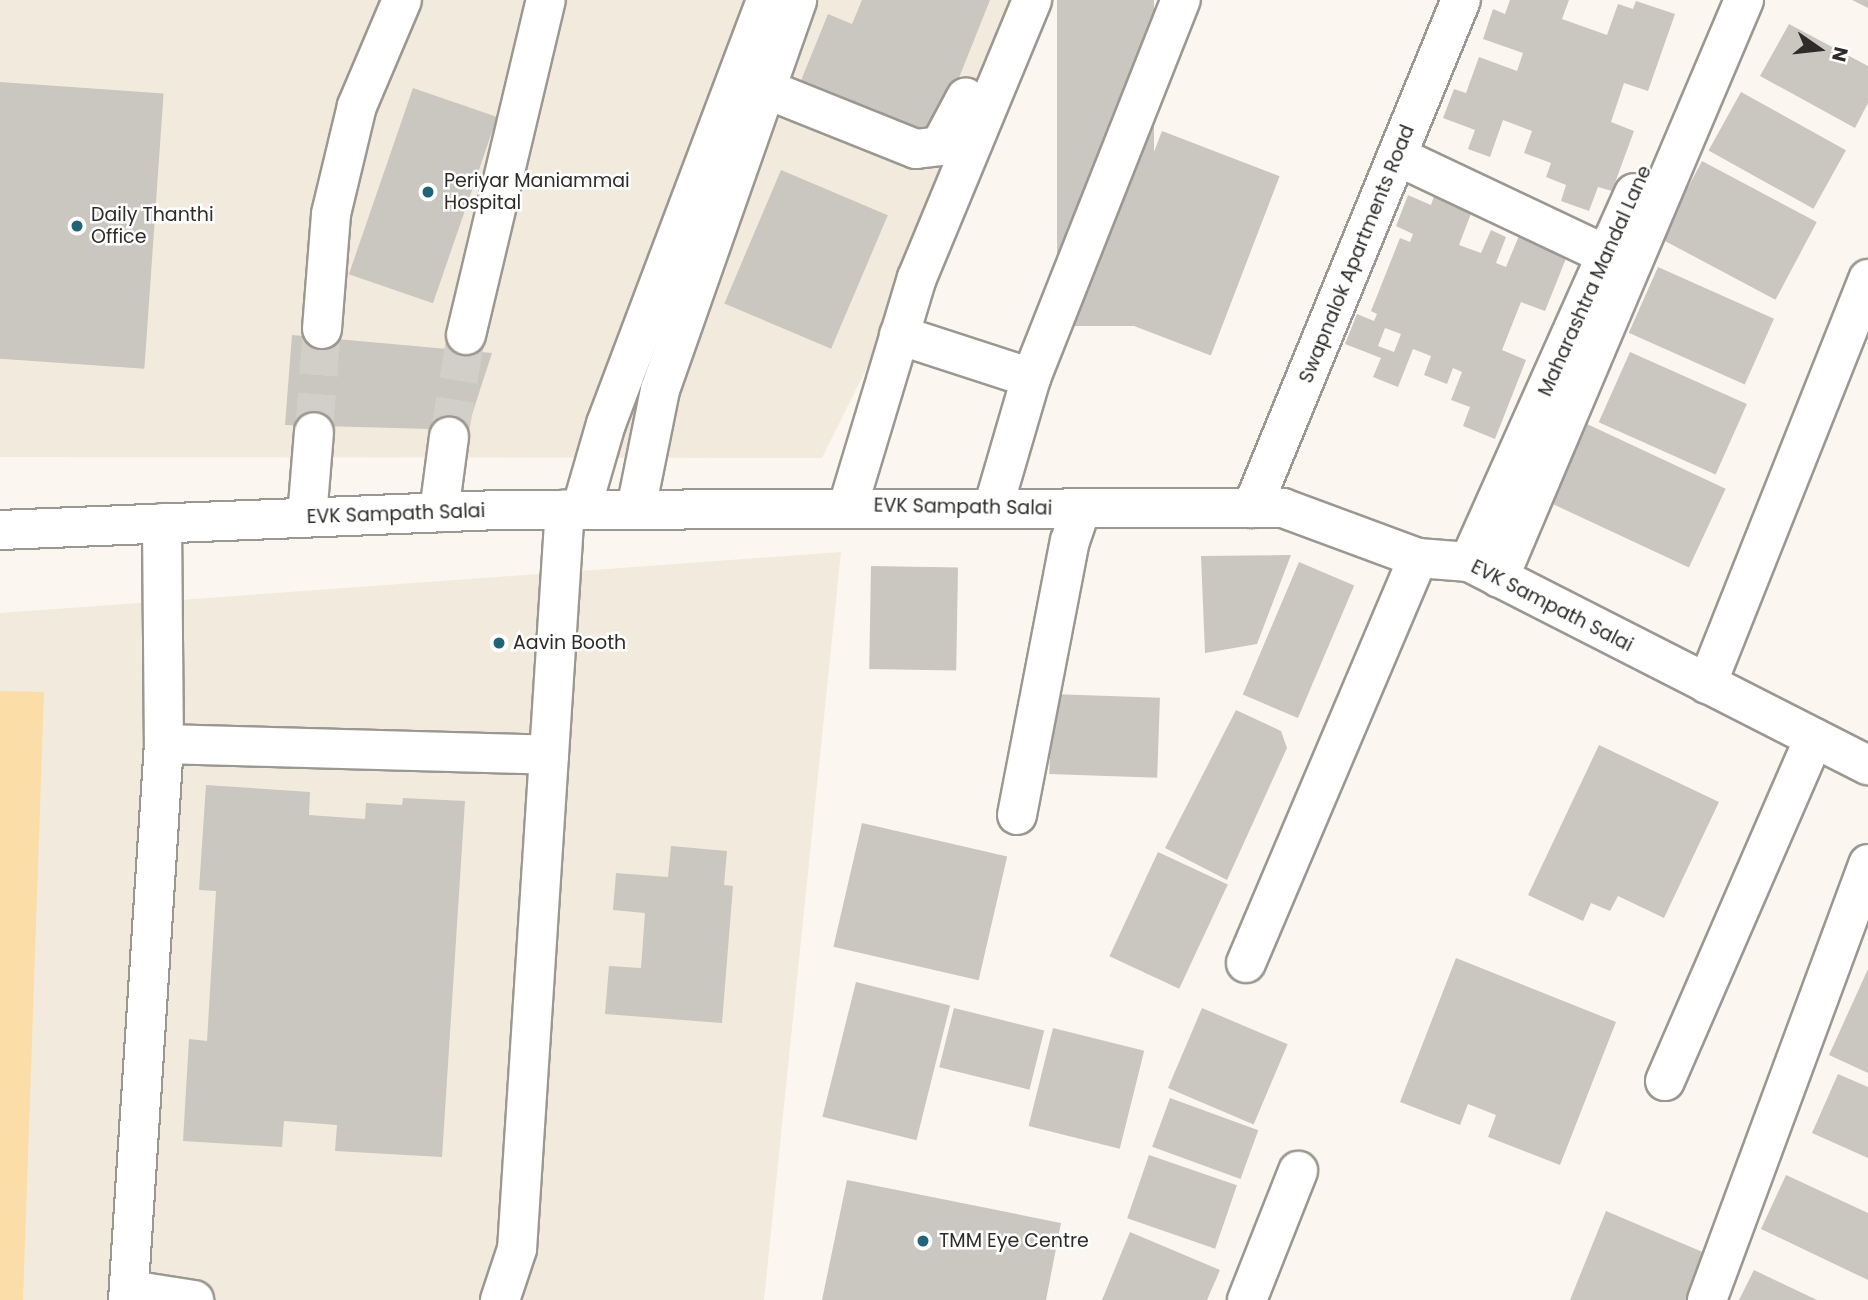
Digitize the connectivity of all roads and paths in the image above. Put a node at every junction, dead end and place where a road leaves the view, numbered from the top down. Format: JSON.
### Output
{"nodes":[{"id":1,"x":402,"y":0,"type":"edge"},
{"id":2,"x":545,"y":0,"type":"edge"},
{"id":3,"x":766,"y":0,"type":"edge"},
{"id":4,"x":797,"y":0,"type":"edge"},
{"id":5,"x":1006,"y":0,"type":"edge"},
{"id":6,"x":1032,"y":0,"type":"edge"},
{"id":7,"x":1181,"y":0,"type":"edge"},
{"id":8,"x":1461,"y":0,"type":"edge"},
{"id":9,"x":1721,"y":0,"type":"edge"},
{"id":10,"x":1744,"y":0,"type":"edge"},
{"id":11,"x":761,"y":87,"type":"junction"},
{"id":12,"x":1397,"y":156,"type":"junction"},
{"id":13,"x":1606,"y":255,"type":"junction"},
{"id":14,"x":1868,"y":279,"type":"edge"},
{"id":15,"x":322,"y":329,"type":"tunnel mouth"},
{"id":16,"x":466,"y":335,"type":"tunnel mouth"},
{"id":17,"x":899,"y":335,"type":"junction"},
{"id":18,"x":1031,"y":378,"type":"junction"},
{"id":19,"x":314,"y":432,"type":"tunnel mouth"},
{"id":20,"x":449,"y":437,"type":"tunnel mouth"},
{"id":21,"x":848,"y":506,"type":"junction"},
{"id":22,"x":993,"y":508,"type":"junction"},
{"id":23,"x":1252,"y":508,"type":"junction"},
{"id":24,"x":636,"y":509,"type":"junction"},
{"id":25,"x":1082,"y":509,"type":"junction"},
{"id":26,"x":573,"y":510,"type":"junction"},
{"id":27,"x":439,"y":512,"type":"junction"},
{"id":28,"x":307,"y":517,"type":"junction"},
{"id":29,"x":162,"y":523,"type":"junction"},
{"id":30,"x":0,"y":530,"type":"edge"},
{"id":31,"x":1419,"y":558,"type":"junction"},
{"id":32,"x":1484,"y":570,"type":"junction"},
{"id":33,"x":1707,"y":684,"type":"junction"},
{"id":34,"x":1814,"y":738,"type":"junction"},
{"id":35,"x":164,"y":744,"type":"junction"},
{"id":36,"x":549,"y":755,"type":"junction"},
{"id":37,"x":1868,"y":765,"type":"edge"},
{"id":38,"x":1017,"y":815,"type":"dead end"},
{"id":39,"x":1868,"y":864,"type":"edge"},
{"id":40,"x":1246,"y":963,"type":"dead end"},
{"id":41,"x":1665,"y":1081,"type":"dead end"},
{"id":42,"x":1298,"y":1171,"type":"dead end"},
{"id":43,"x":129,"y":1295,"type":"edge"},
{"id":44,"x":194,"y":1300,"type":"edge"},
{"id":45,"x":500,"y":1300,"type":"edge"},
{"id":46,"x":1247,"y":1300,"type":"edge"},
{"id":47,"x":1707,"y":1300,"type":"edge"}],
"edges":[{"from":1,"to":15,"type":"street"},
{"from":2,"to":16,"type":"street"},
{"from":3,"to":26,"type":"street"},
{"from":4,"to":11,"type":"street"},
{"from":5,"to":11,"type":"street"},
{"from":6,"to":17,"type":"street"},
{"from":7,"to":18,"type":"street"},
{"from":8,"to":12,"type":"street","name":"Swapnalok Apartments Road"},
{"from":9,"to":13,"type":"street","name":"Maharashtra Mandal Lane"},
{"from":10,"to":32,"type":"street"},
{"from":11,"to":24,"type":"street"},
{"from":12,"to":13,"type":"street"},
{"from":12,"to":23,"type":"street","name":"Swapnalok Apartments Road"},
{"from":13,"to":32,"type":"street","name":"Maharashtra Mandal Lane"},
{"from":14,"to":33,"type":"street"},
{"from":17,"to":18,"type":"street"},
{"from":17,"to":21,"type":"street"},
{"from":18,"to":22,"type":"street"},
{"from":19,"to":28,"type":"street"},
{"from":20,"to":27,"type":"street"},
{"from":21,"to":22,"type":"street","name":"EVK Sampath Salai"},
{"from":21,"to":24,"type":"street","name":"EVK Sampath Salai"},
{"from":22,"to":25,"type":"street","name":"EVK Sampath Salai"},
{"from":23,"to":25,"type":"street","name":"EVK Sampath Salai"},
{"from":23,"to":31,"type":"street","name":"EVK Sampath Salai"},
{"from":24,"to":26,"type":"street","name":"EVK Sampath Salai"},
{"from":25,"to":38,"type":"street"},
{"from":26,"to":27,"type":"street","name":"EVK Sampath Salai"},
{"from":26,"to":36,"type":"street"},
{"from":27,"to":28,"type":"street","name":"EVK Sampath Salai"},
{"from":28,"to":29,"type":"street","name":"EVK Sampath Salai"},
{"from":29,"to":30,"type":"street","name":"EVK Sampath Salai"},
{"from":29,"to":35,"type":"street"},
{"from":31,"to":32,"type":"street","name":"EVK Sampath Salai"},
{"from":31,"to":40,"type":"street"},
{"from":32,"to":33,"type":"street","name":"EVK Sampath Salai"},
{"from":33,"to":34,"type":"street","name":"EVK Sampath Salai"},
{"from":34,"to":37,"type":"street","name":"EVK Sampath Salai"},
{"from":34,"to":41,"type":"street"},
{"from":35,"to":36,"type":"street"},
{"from":35,"to":43,"type":"street"},
{"from":36,"to":45,"type":"street"},
{"from":39,"to":47,"type":"street"},
{"from":42,"to":46,"type":"street"},
{"from":43,"to":44,"type":"street"}]}
